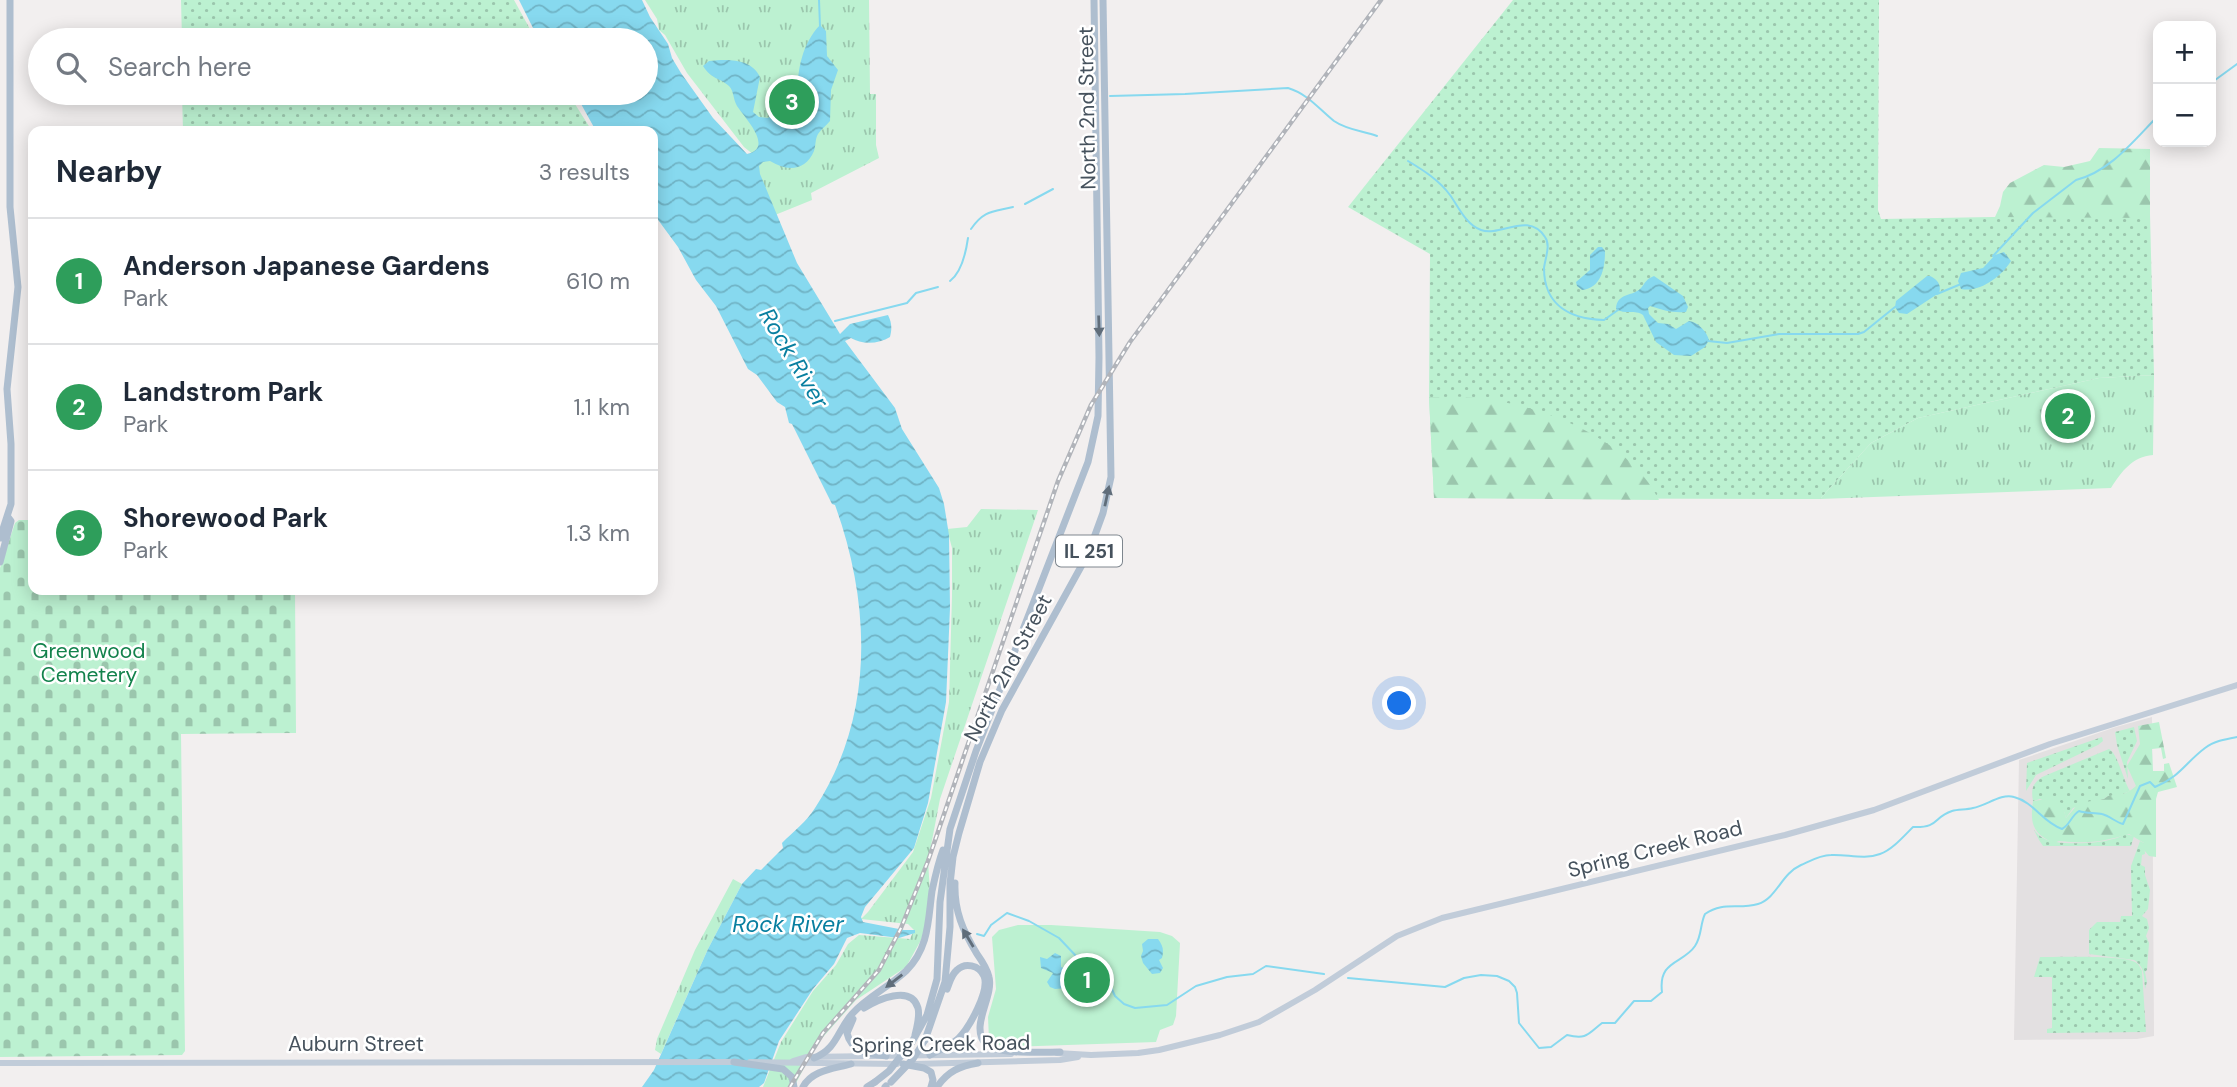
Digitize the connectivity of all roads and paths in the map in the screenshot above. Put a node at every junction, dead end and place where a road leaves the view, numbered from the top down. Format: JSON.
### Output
{"nodes":[{"id":1,"x":10,"y":0,"type":"edge"},
{"id":2,"x":1094,"y":0,"type":"edge"},
{"id":3,"x":1103,"y":0,"type":"edge"},
{"id":4,"x":8,"y":517,"type":"junction"},
{"id":5,"x":0,"y":538,"type":"edge"},
{"id":6,"x":0,"y":562,"type":"edge"},
{"id":7,"x":2237,"y":685,"type":"edge"},
{"id":8,"x":967,"y":801,"type":"junction"},
{"id":9,"x":950,"y":829,"type":"junction"},
{"id":10,"x":927,"y":1037,"type":"junction"},
{"id":11,"x":913,"y":1041,"type":"junction"},
{"id":12,"x":1060,"y":1052,"type":"junction"},
{"id":13,"x":930,"y":1055,"type":"junction"},
{"id":14,"x":1091,"y":1055,"type":"junction"},
{"id":15,"x":886,"y":1056,"type":"junction"},
{"id":16,"x":814,"y":1058,"type":"junction"},
{"id":17,"x":793,"y":1061,"type":"junction"},
{"id":18,"x":0,"y":1062,"type":"edge"},
{"id":19,"x":711,"y":1062,"type":"joint"},
{"id":20,"x":734,"y":1062,"type":"junction"},
{"id":21,"x":978,"y":1063,"type":"junction"},
{"id":22,"x":850,"y":1064,"type":"junction"},
{"id":23,"x":903,"y":1064,"type":"junction"},
{"id":24,"x":870,"y":1085,"type":"edge"},
{"id":25,"x":887,"y":1086,"type":"edge"},
{"id":26,"x":794,"y":1087,"type":"edge"},
{"id":27,"x":803,"y":1087,"type":"edge"},
{"id":28,"x":931,"y":1087,"type":"edge"},
{"id":29,"x":937,"y":1087,"type":"edge"}],
"edges":[{"from":1,"to":4,"type":"main road"},
{"from":2,"to":9,"type":"main road","name":"North 2nd Street","number":"IL 251","one_way":true},
{"from":8,"to":3,"type":"main road","name":"North 2nd Street","number":"IL 251","one_way":true},
{"from":4,"to":5,"type":"main road"},
{"from":4,"to":6,"type":"main road"},
{"from":7,"to":14,"type":"main road","name":"Spring Creek Road"},
{"from":8,"to":10,"type":"main road","name":"North 2nd Street","number":"IL 251"},
{"from":12,"to":8,"type":"main road","one_way":true},
{"from":9,"to":11,"type":"main road","name":"North 2nd Street","number":"IL 251"},
{"from":9,"to":16,"type":"main road","one_way":true},
{"from":10,"to":13,"type":"main road"},
{"from":10,"to":25,"type":"main road","name":"North 2nd Street","number":"IL 251","bridge":true},
{"from":11,"to":15,"type":"main road"},
{"from":11,"to":24,"type":"main road","name":"North 2nd Street","number":"IL 251","bridge":true},
{"from":12,"to":13,"type":"main road","name":"Spring Creek Road"},
{"from":12,"to":14,"type":"main road","name":"Spring Creek Road"},
{"from":13,"to":15,"type":"main road","name":"Spring Creek Road"},
{"from":14,"to":21,"type":"main road","name":"Spring Creek Road"},
{"from":15,"to":16,"type":"main road","name":"Spring Creek Road"},
{"from":16,"to":17,"type":"main road","name":"Spring Creek Road"},
{"from":17,"to":20,"type":"main road","name":"Spring Creek Road"},
{"from":17,"to":22,"type":"main road","name":"Spring Creek Road"},
{"from":18,"to":19,"type":"main road","name":"Auburn Street"},
{"from":19,"to":20,"type":"main road","name":"Spring Creek Road"},
{"from":20,"to":26,"type":"main road"},
{"from":21,"to":23,"type":"main road","name":"Spring Creek Road"},
{"from":21,"to":29,"type":"main road"},
{"from":22,"to":23,"type":"main road","name":"Spring Creek Road"},
{"from":22,"to":27,"type":"main road"},
{"from":23,"to":28,"type":"main road"}]}
